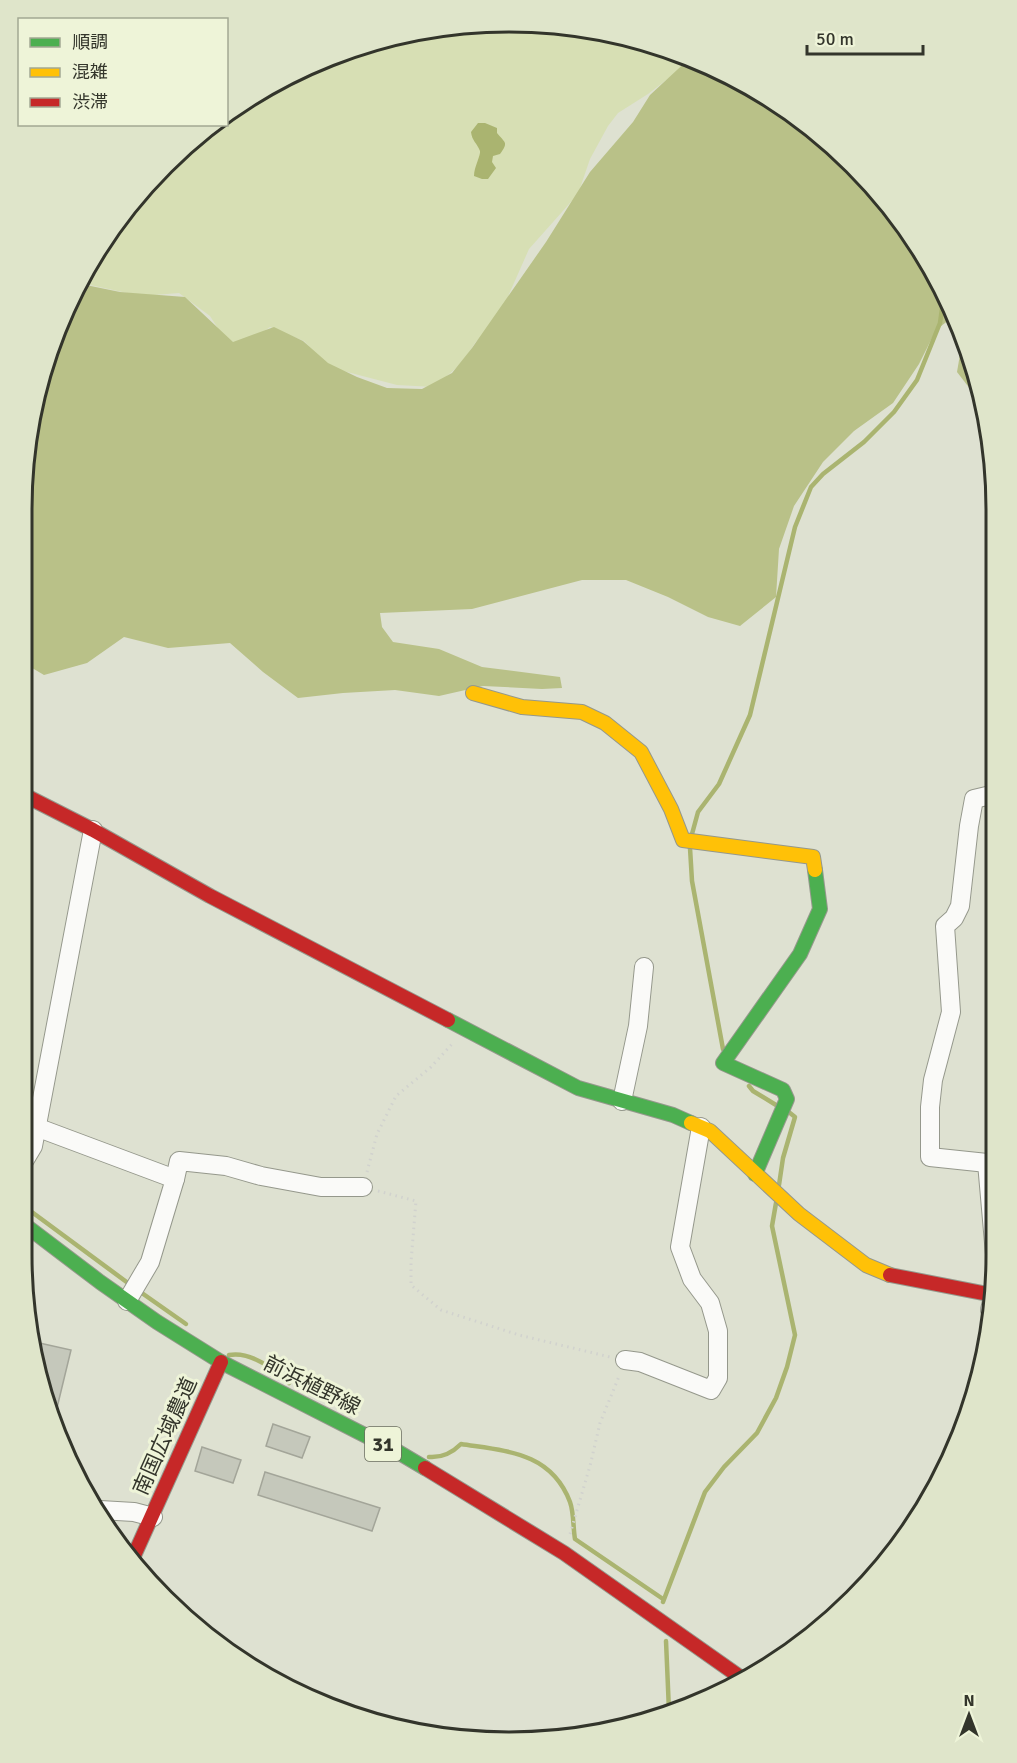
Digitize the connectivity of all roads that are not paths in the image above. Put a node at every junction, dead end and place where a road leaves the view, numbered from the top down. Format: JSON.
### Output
{"nodes":[{"id":1,"x":473,"y":693,"type":"dead end"},
{"id":2,"x":986,"y":796,"type":"edge"},
{"id":3,"x":32,"y":799,"type":"edge"},
{"id":4,"x":93,"y":830,"type":"junction"},
{"id":5,"x":644,"y":967,"type":"dead end"},
{"id":6,"x":622,"y":1101,"type":"junction"},
{"id":7,"x":36,"y":1127,"type":"junction"},
{"id":8,"x":701,"y":1127,"type":"junction"},
{"id":9,"x":32,"y":1148,"type":"edge"},
{"id":10,"x":986,"y":1163,"type":"edge"},
{"id":11,"x":755,"y":1174,"type":"junction"},
{"id":12,"x":175,"y":1179,"type":"junction"},
{"id":13,"x":363,"y":1187,"type":"road end"},
{"id":14,"x":32,"y":1230,"type":"edge"},
{"id":15,"x":983,"y":1293,"type":"edge"},
{"id":16,"x":127,"y":1301,"type":"junction"},
{"id":17,"x":625,"y":1360,"type":"road end"},
{"id":18,"x":221,"y":1362,"type":"junction"},
{"id":19,"x":106,"y":1510,"type":"edge"},
{"id":20,"x":153,"y":1517,"type":"junction"},
{"id":21,"x":136,"y":1552,"type":"edge"},
{"id":22,"x":735,"y":1674,"type":"edge"}],
"edges":[{"from":1,"to":11,"type":"street"},
{"from":2,"to":10,"type":"street"},
{"from":3,"to":4,"type":"street"},
{"from":4,"to":6,"type":"street"},
{"from":4,"to":7,"type":"street"},
{"from":5,"to":6,"type":"street"},
{"from":6,"to":8,"type":"street"},
{"from":7,"to":9,"type":"street"},
{"from":7,"to":12,"type":"street"},
{"from":8,"to":11,"type":"street"},
{"from":8,"to":17,"type":"street"},
{"from":11,"to":15,"type":"street"},
{"from":12,"to":13,"type":"street"},
{"from":12,"to":16,"type":"street"},
{"from":14,"to":16,"type":"street","name":"前浜植野線","number":"31"},
{"from":16,"to":18,"type":"street","name":"前浜植野線","number":"31"},
{"from":18,"to":20,"type":"street","name":"南国広域農道"},
{"from":18,"to":22,"type":"street","name":"前浜植野線","number":"31"},
{"from":19,"to":20,"type":"street"},
{"from":20,"to":21,"type":"street","name":"南国広域農道"}]}
